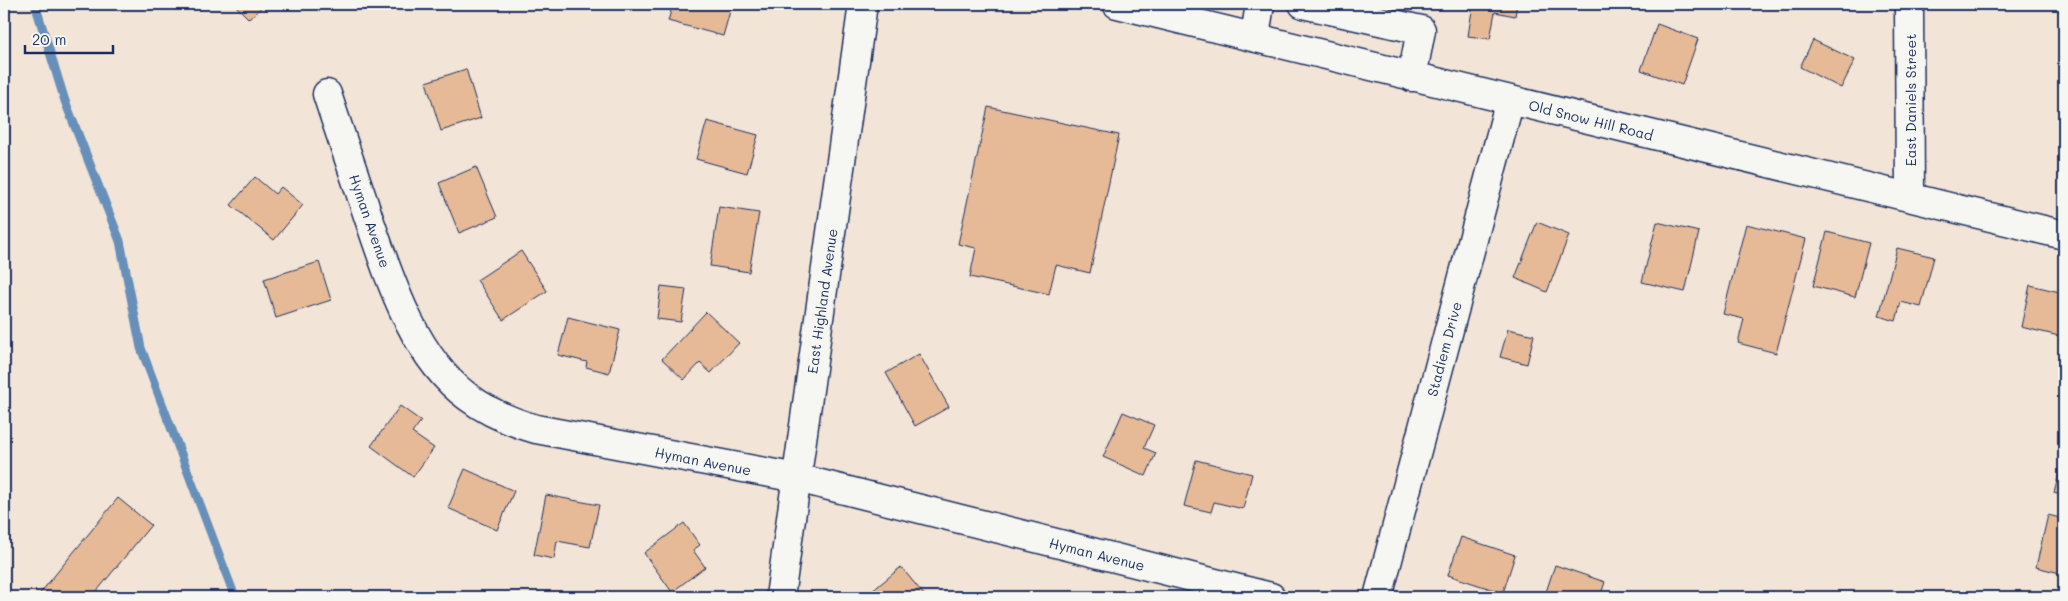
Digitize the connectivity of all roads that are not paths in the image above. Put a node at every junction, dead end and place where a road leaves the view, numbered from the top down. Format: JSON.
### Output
{"nodes":[{"id":1,"x":863,"y":4,"type":"edge"},
{"id":2,"x":1117,"y":4,"type":"edge"},
{"id":3,"x":1260,"y":4,"type":"edge"},
{"id":4,"x":1303,"y":4,"type":"edge"},
{"id":5,"x":1909,"y":4,"type":"edge"},
{"id":6,"x":1255,"y":36,"type":"junction"},
{"id":7,"x":1412,"y":77,"type":"junction"},
{"id":8,"x":327,"y":94,"type":"dead end"},
{"id":9,"x":1510,"y":100,"type":"junction"},
{"id":10,"x":1910,"y":197,"type":"junction"},
{"id":11,"x":2064,"y":235,"type":"edge"},
{"id":12,"x":797,"y":478,"type":"junction"},
{"id":13,"x":780,"y":597,"type":"edge"},
{"id":14,"x":1271,"y":597,"type":"edge"},
{"id":15,"x":1378,"y":597,"type":"edge"}],
"edges":[{"from":1,"to":12,"type":"street","name":"East Highland Avenue"},
{"from":2,"to":6,"type":"street","name":"Old Snow Hill Road"},
{"from":3,"to":6,"type":"street"},
{"from":4,"to":7,"type":"street"},
{"from":5,"to":10,"type":"street","name":"East Daniels Street"},
{"from":6,"to":7,"type":"street","name":"Old Snow Hill Road"},
{"from":7,"to":9,"type":"street","name":"Old Snow Hill Road"},
{"from":8,"to":12,"type":"street","name":"Hyman Avenue"},
{"from":9,"to":10,"type":"street","name":"Old Snow Hill Road"},
{"from":9,"to":15,"type":"street","name":"Stadiem Drive"},
{"from":10,"to":11,"type":"street","name":"Old Snow Hill Road"},
{"from":12,"to":13,"type":"street","name":"East Highland Avenue"},
{"from":12,"to":14,"type":"street","name":"Hyman Avenue"}]}
